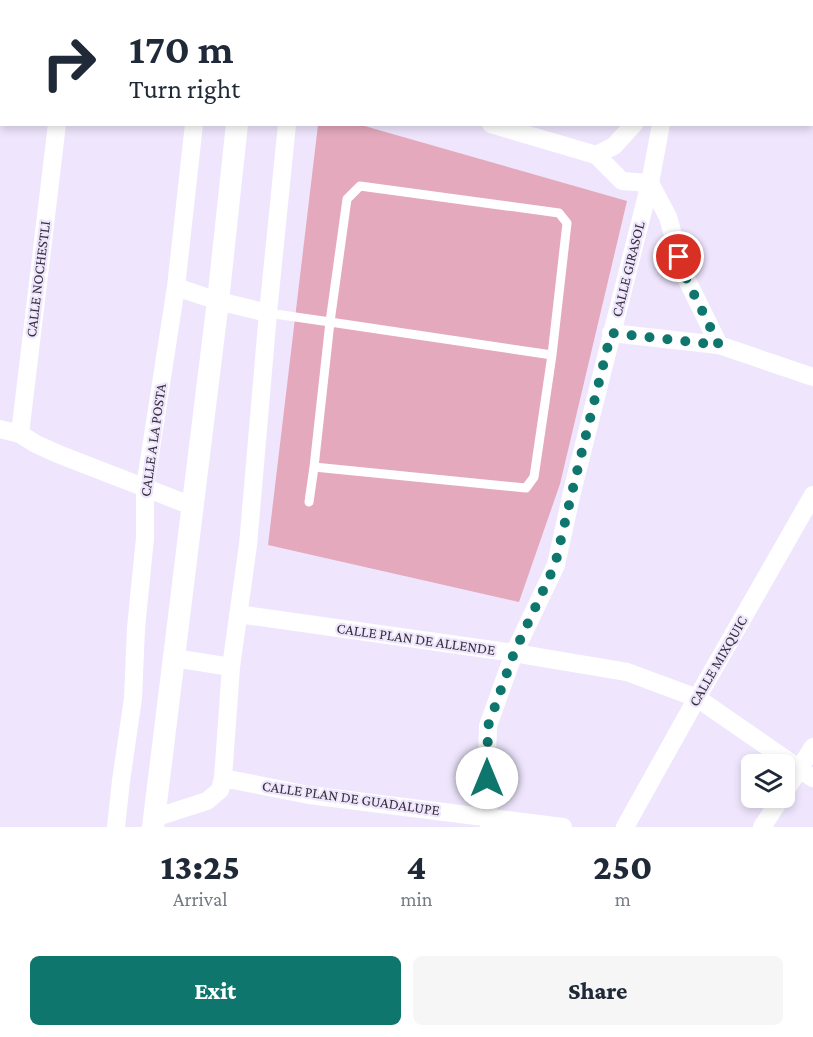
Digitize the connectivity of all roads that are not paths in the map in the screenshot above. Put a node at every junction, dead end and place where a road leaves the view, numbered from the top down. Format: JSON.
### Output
{"nodes":[{"id":1,"x":57,"y":126,"type":"edge"},
{"id":2,"x":195,"y":126,"type":"edge"},
{"id":3,"x":237,"y":126,"type":"edge"},
{"id":4,"x":287,"y":126,"type":"edge"},
{"id":5,"x":498,"y":126,"type":"edge"},
{"id":6,"x":632,"y":126,"type":"edge"},
{"id":7,"x":661,"y":126,"type":"edge"},
{"id":8,"x":596,"y":155,"type":"junction"},
{"id":9,"x":650,"y":183,"type":"junction"},
{"id":10,"x":176,"y":287,"type":"junction"},
{"id":11,"x":218,"y":301,"type":"junction"},
{"id":12,"x":268,"y":313,"type":"junction"},
{"id":13,"x":330,"y":322,"type":"junction"},
{"id":14,"x":611,"y":333,"type":"junction"},
{"id":15,"x":719,"y":345,"type":"junction"},
{"id":16,"x":552,"y":355,"type":"junction"},
{"id":17,"x":813,"y":377,"type":"edge"},
{"id":18,"x":0,"y":429,"type":"edge"},
{"id":19,"x":20,"y":434,"type":"junction"},
{"id":20,"x":314,"y":467,"type":"junction"},
{"id":21,"x":145,"y":487,"type":"junction"},
{"id":22,"x":813,"y":495,"type":"edge"},
{"id":23,"x":309,"y":502,"type":"dead end"},
{"id":24,"x":192,"y":506,"type":"junction"},
{"id":25,"x":238,"y":614,"type":"junction"},
{"id":26,"x":514,"y":653,"type":"junction"},
{"id":27,"x":174,"y":658,"type":"junction"},
{"id":28,"x":231,"y":667,"type":"junction"},
{"id":29,"x":697,"y":698,"type":"junction"},
{"id":30,"x":813,"y":747,"type":"edge"},
{"id":31,"x":806,"y":773,"type":"edge"},
{"id":32,"x":223,"y":778,"type":"junction"},
{"id":33,"x":774,"y":808,"type":"edge"},
{"id":34,"x":154,"y":822,"type":"edge"},
{"id":35,"x":489,"y":822,"type":"edge"},
{"id":36,"x":116,"y":827,"type":"edge"},
{"id":37,"x":563,"y":827,"type":"edge"},
{"id":38,"x":625,"y":827,"type":"edge"},
{"id":39,"x":762,"y":827,"type":"edge"}],
"edges":[{"from":1,"to":19,"type":"street","name":"CALLE NOCHESTLI"},
{"from":2,"to":10,"type":"street","name":"CALLE A LA POSTA"},
{"from":3,"to":11,"type":"street"},
{"from":4,"to":12,"type":"street"},
{"from":5,"to":8,"type":"street"},
{"from":6,"to":8,"type":"street"},
{"from":7,"to":9,"type":"street","name":"CALLE GIRASOL"},
{"from":8,"to":9,"type":"street"},
{"from":9,"to":14,"type":"street","name":"CALLE GIRASOL"},
{"from":9,"to":15,"type":"street"},
{"from":10,"to":11,"type":"street"},
{"from":10,"to":21,"type":"street","name":"CALLE A LA POSTA"},
{"from":11,"to":12,"type":"street"},
{"from":11,"to":24,"type":"street"},
{"from":12,"to":13,"type":"lane"},
{"from":12,"to":25,"type":"street"},
{"from":13,"to":16,"type":"lane"},
{"from":13,"to":16,"type":"lane"},
{"from":13,"to":20,"type":"lane"},
{"from":14,"to":15,"type":"street"},
{"from":14,"to":26,"type":"street","name":"CALLE GIRASOL"},
{"from":15,"to":17,"type":"street"},
{"from":16,"to":20,"type":"lane"},
{"from":18,"to":19,"type":"street"},
{"from":19,"to":21,"type":"street"},
{"from":20,"to":23,"type":"lane"},
{"from":21,"to":24,"type":"street"},
{"from":21,"to":36,"type":"street","name":"CALLE A LA POSTA"},
{"from":22,"to":29,"type":"street","name":"CALLE MIXQUIC"},
{"from":24,"to":27,"type":"street"},
{"from":25,"to":26,"type":"street","name":"CALLE PLAN DE ALLENDE"},
{"from":25,"to":28,"type":"street"},
{"from":26,"to":29,"type":"street","name":"CALLE PLAN DE ALLENDE"},
{"from":26,"to":35,"type":"street","name":"CALLE GIRASOL"},
{"from":27,"to":28,"type":"street"},
{"from":27,"to":34,"type":"street"},
{"from":28,"to":32,"type":"street"},
{"from":29,"to":31,"type":"street","name":"CALLE PLAN DE ALLENDE"},
{"from":29,"to":38,"type":"street","name":"CALLE MIXQUIC"},
{"from":30,"to":31,"type":"street"},
{"from":32,"to":34,"type":"street"},
{"from":32,"to":35,"type":"street","name":"CALLE PLAN DE GUADALUPE"},
{"from":33,"to":39,"type":"street"},
{"from":35,"to":37,"type":"street","name":"CALLE PLAN DE GUADALUPE"}]}
